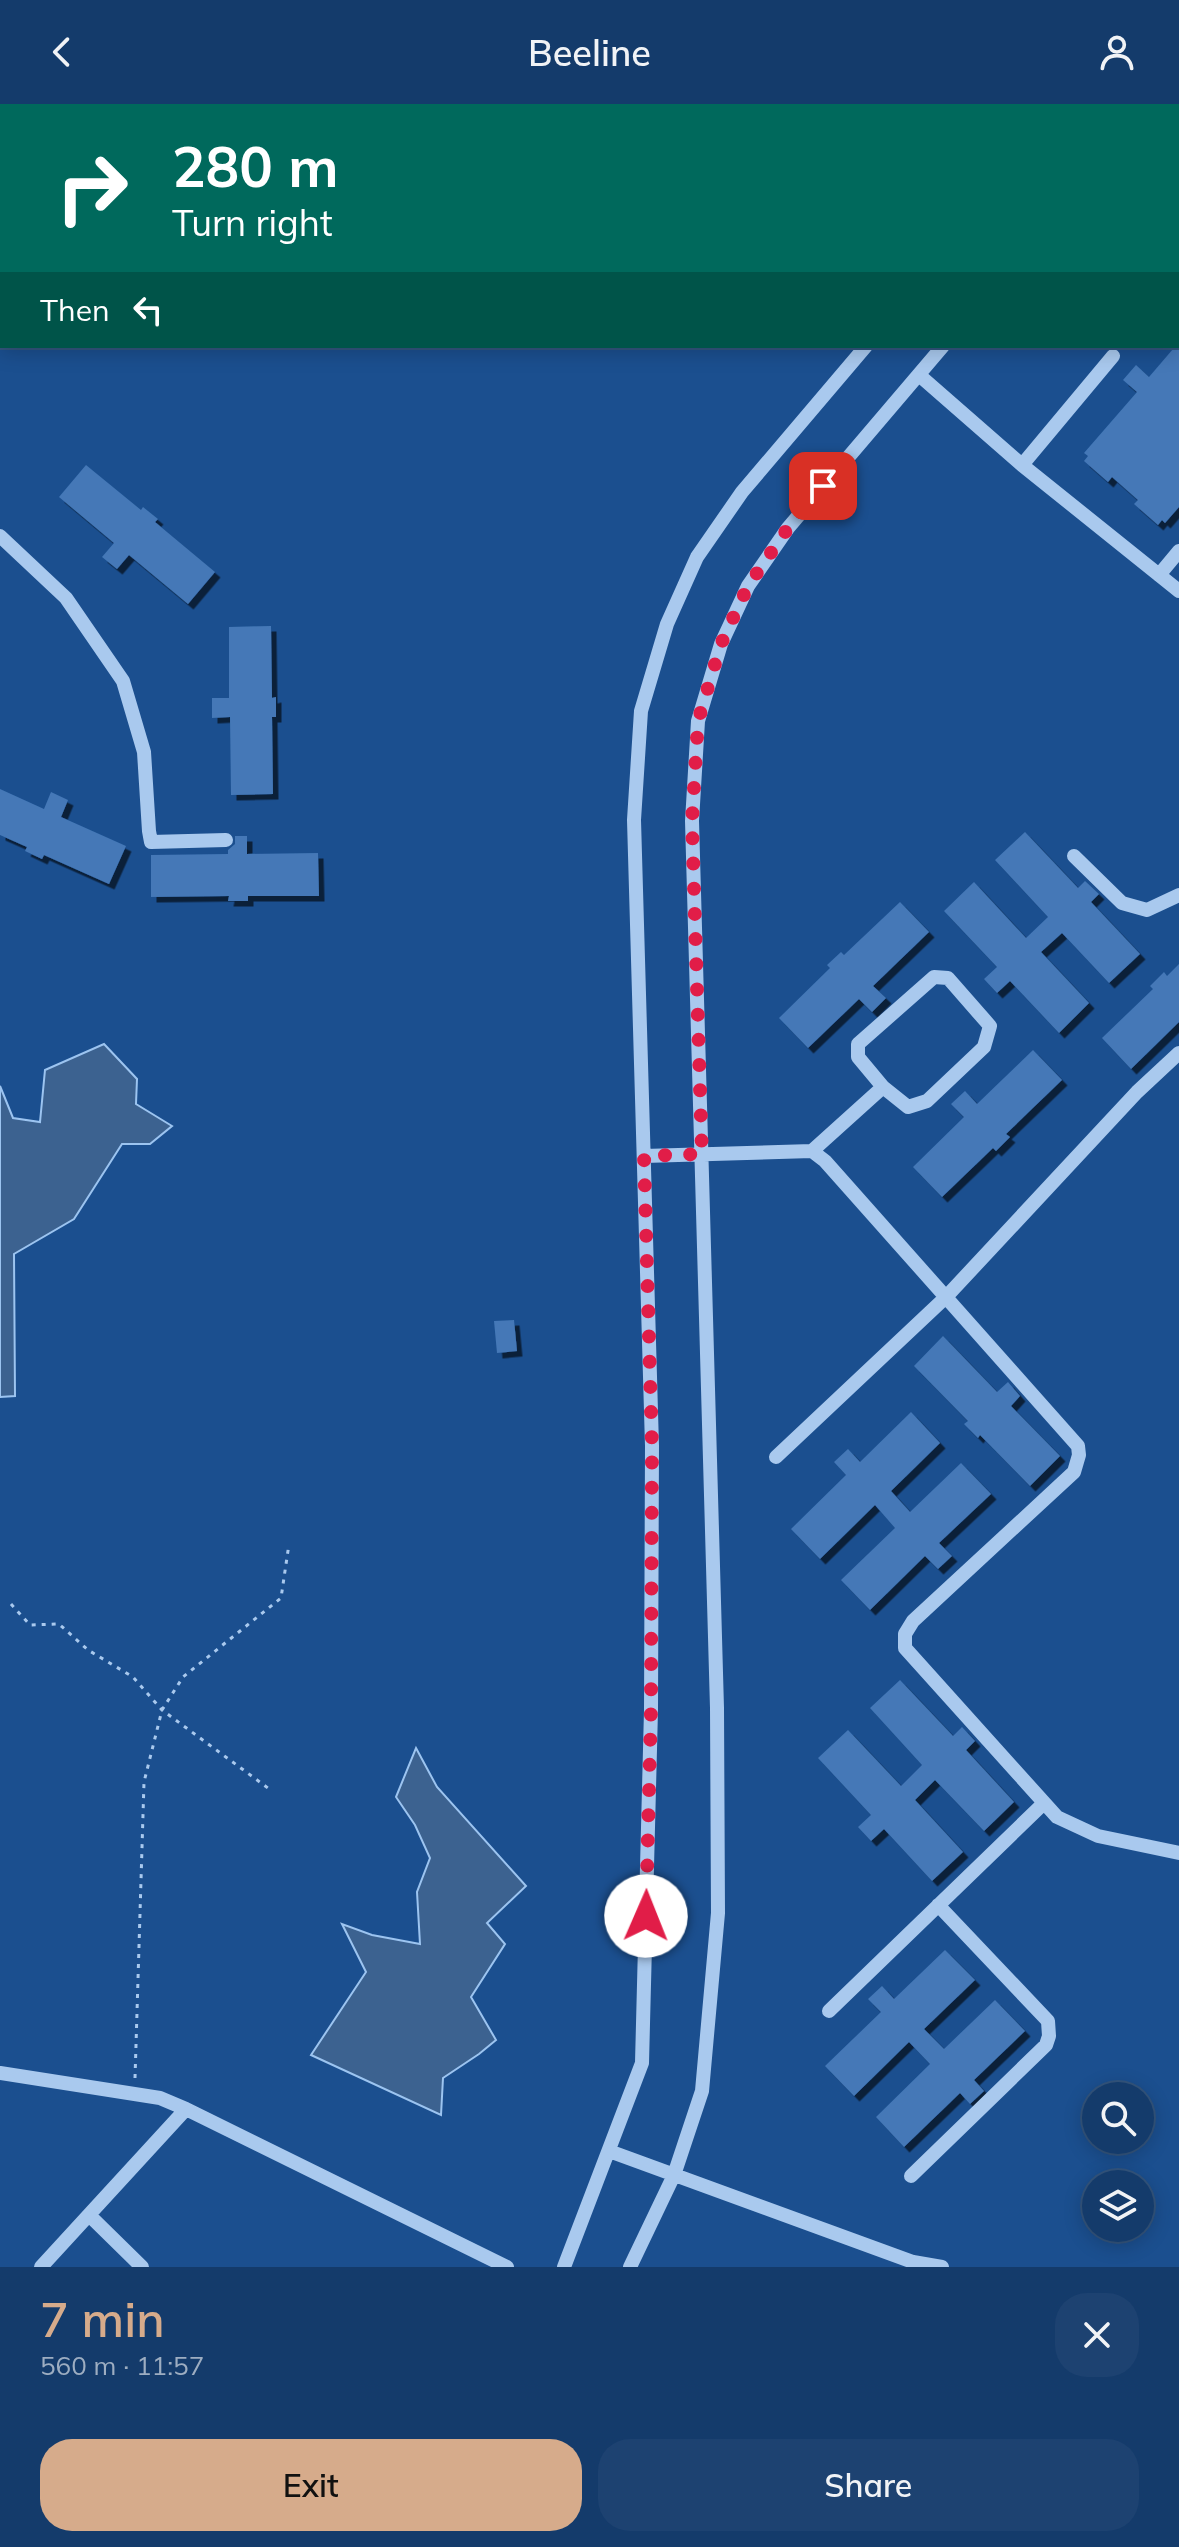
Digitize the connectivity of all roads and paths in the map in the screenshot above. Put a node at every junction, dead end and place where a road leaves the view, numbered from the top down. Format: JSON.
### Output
{"nodes":[{"id":1,"x":864,"y":348,"type":"edge"},
{"id":2,"x":939,"y":348,"type":"edge"},
{"id":3,"x":1113,"y":356,"type":"dead end"},
{"id":4,"x":919,"y":375,"type":"junction"},
{"id":5,"x":1022,"y":465,"type":"junction"},
{"id":6,"x":0,"y":536,"type":"edge"},
{"id":7,"x":1179,"y":551,"type":"edge"},
{"id":8,"x":1159,"y":575,"type":"junction"},
{"id":9,"x":1179,"y":591,"type":"edge"},
{"id":10,"x":226,"y":840,"type":"dead end"},
{"id":11,"x":1074,"y":856,"type":"dead end"},
{"id":12,"x":1179,"y":895,"type":"edge"},
{"id":13,"x":1179,"y":1053,"type":"edge"},
{"id":14,"x":883,"y":1087,"type":"junction"},
{"id":15,"x":812,"y":1151,"type":"junction"},
{"id":16,"x":702,"y":1154,"type":"junction"},
{"id":17,"x":644,"y":1156,"type":"junction"},
{"id":18,"x":946,"y":1297,"type":"junction"},
{"id":19,"x":776,"y":1457,"type":"dead end"},
{"id":20,"x":289,"y":1544,"type":"dead end"},
{"id":21,"x":11,"y":1604,"type":"dead end"},
{"id":22,"x":162,"y":1710,"type":"junction"},
{"id":23,"x":272,"y":1791,"type":"dead end"},
{"id":24,"x":1044,"y":1803,"type":"junction"},
{"id":25,"x":1179,"y":1853,"type":"edge"},
{"id":26,"x":938,"y":1905,"type":"junction"},
{"id":27,"x":829,"y":2011,"type":"dead end"},
{"id":28,"x":0,"y":2073,"type":"edge"},
{"id":29,"x":135,"y":2094,"type":"junction"},
{"id":30,"x":186,"y":2109,"type":"junction"},
{"id":31,"x":609,"y":2151,"type":"junction"},
{"id":32,"x":674,"y":2175,"type":"junction"},
{"id":33,"x":911,"y":2176,"type":"dead end"},
{"id":34,"x":89,"y":2215,"type":"junction"},
{"id":35,"x":41,"y":2267,"type":"edge"},
{"id":36,"x":142,"y":2267,"type":"edge"},
{"id":37,"x":507,"y":2267,"type":"edge"},
{"id":38,"x":564,"y":2267,"type":"edge"},
{"id":39,"x":630,"y":2267,"type":"edge"},
{"id":40,"x":942,"y":2267,"type":"edge"}],
"edges":[{"from":1,"to":17,"type":"street"},
{"from":2,"to":4,"type":"street"},
{"from":3,"to":5,"type":"street"},
{"from":4,"to":5,"type":"street"},
{"from":4,"to":16,"type":"street"},
{"from":5,"to":8,"type":"street"},
{"from":6,"to":10,"type":"street"},
{"from":7,"to":8,"type":"street"},
{"from":8,"to":9,"type":"street"},
{"from":11,"to":12,"type":"street"},
{"from":13,"to":18,"type":"street"},
{"from":14,"to":14,"type":"street"},
{"from":14,"to":15,"type":"street"},
{"from":15,"to":16,"type":"street"},
{"from":15,"to":18,"type":"street"},
{"from":16,"to":17,"type":"street"},
{"from":16,"to":32,"type":"street"},
{"from":17,"to":31,"type":"street"},
{"from":18,"to":19,"type":"street"},
{"from":18,"to":24,"type":"street"},
{"from":20,"to":22,"type":"path"},
{"from":21,"to":22,"type":"path"},
{"from":22,"to":23,"type":"path"},
{"from":22,"to":29,"type":"path"},
{"from":24,"to":25,"type":"street"},
{"from":24,"to":26,"type":"street"},
{"from":26,"to":27,"type":"street"},
{"from":26,"to":33,"type":"street"},
{"from":28,"to":29,"type":"street"},
{"from":29,"to":30,"type":"street"},
{"from":30,"to":34,"type":"street"},
{"from":30,"to":37,"type":"street"},
{"from":31,"to":32,"type":"street"},
{"from":31,"to":38,"type":"street"},
{"from":32,"to":39,"type":"street"},
{"from":32,"to":40,"type":"street"},
{"from":34,"to":35,"type":"street"},
{"from":34,"to":36,"type":"street"}]}
